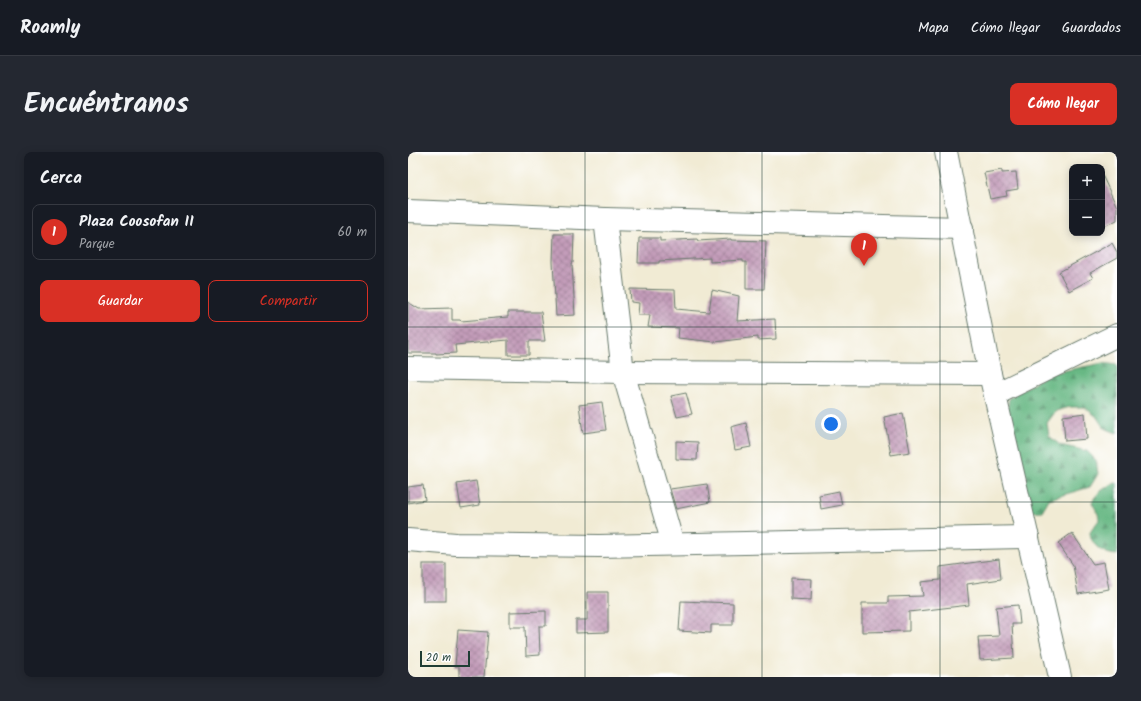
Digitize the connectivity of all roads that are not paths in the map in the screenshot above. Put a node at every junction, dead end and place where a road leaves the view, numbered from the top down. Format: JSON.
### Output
{"nodes":[{"id":1,"x":946,"y":152,"type":"edge"},
{"id":2,"x":408,"y":212,"type":"edge"},
{"id":3,"x":605,"y":220,"type":"junction"},
{"id":4,"x":962,"y":228,"type":"junction"},
{"id":5,"x":1117,"y":335,"type":"edge"},
{"id":6,"x":408,"y":368,"type":"edge"},
{"id":7,"x":623,"y":372,"type":"junction"},
{"id":8,"x":993,"y":384,"type":"junction"},
{"id":9,"x":1028,"y":537,"type":"junction"},
{"id":10,"x":408,"y":540,"type":"edge"},
{"id":11,"x":672,"y":544,"type":"junction"},
{"id":12,"x":1060,"y":677,"type":"edge"}],
"edges":[{"from":1,"to":4,"type":"street"},
{"from":2,"to":3,"type":"street"},
{"from":3,"to":4,"type":"street"},
{"from":3,"to":7,"type":"street"},
{"from":4,"to":8,"type":"street"},
{"from":5,"to":8,"type":"street"},
{"from":6,"to":7,"type":"street"},
{"from":7,"to":8,"type":"street"},
{"from":7,"to":11,"type":"street"},
{"from":8,"to":9,"type":"street"},
{"from":9,"to":11,"type":"street"},
{"from":9,"to":12,"type":"street"},
{"from":10,"to":11,"type":"street"}]}
